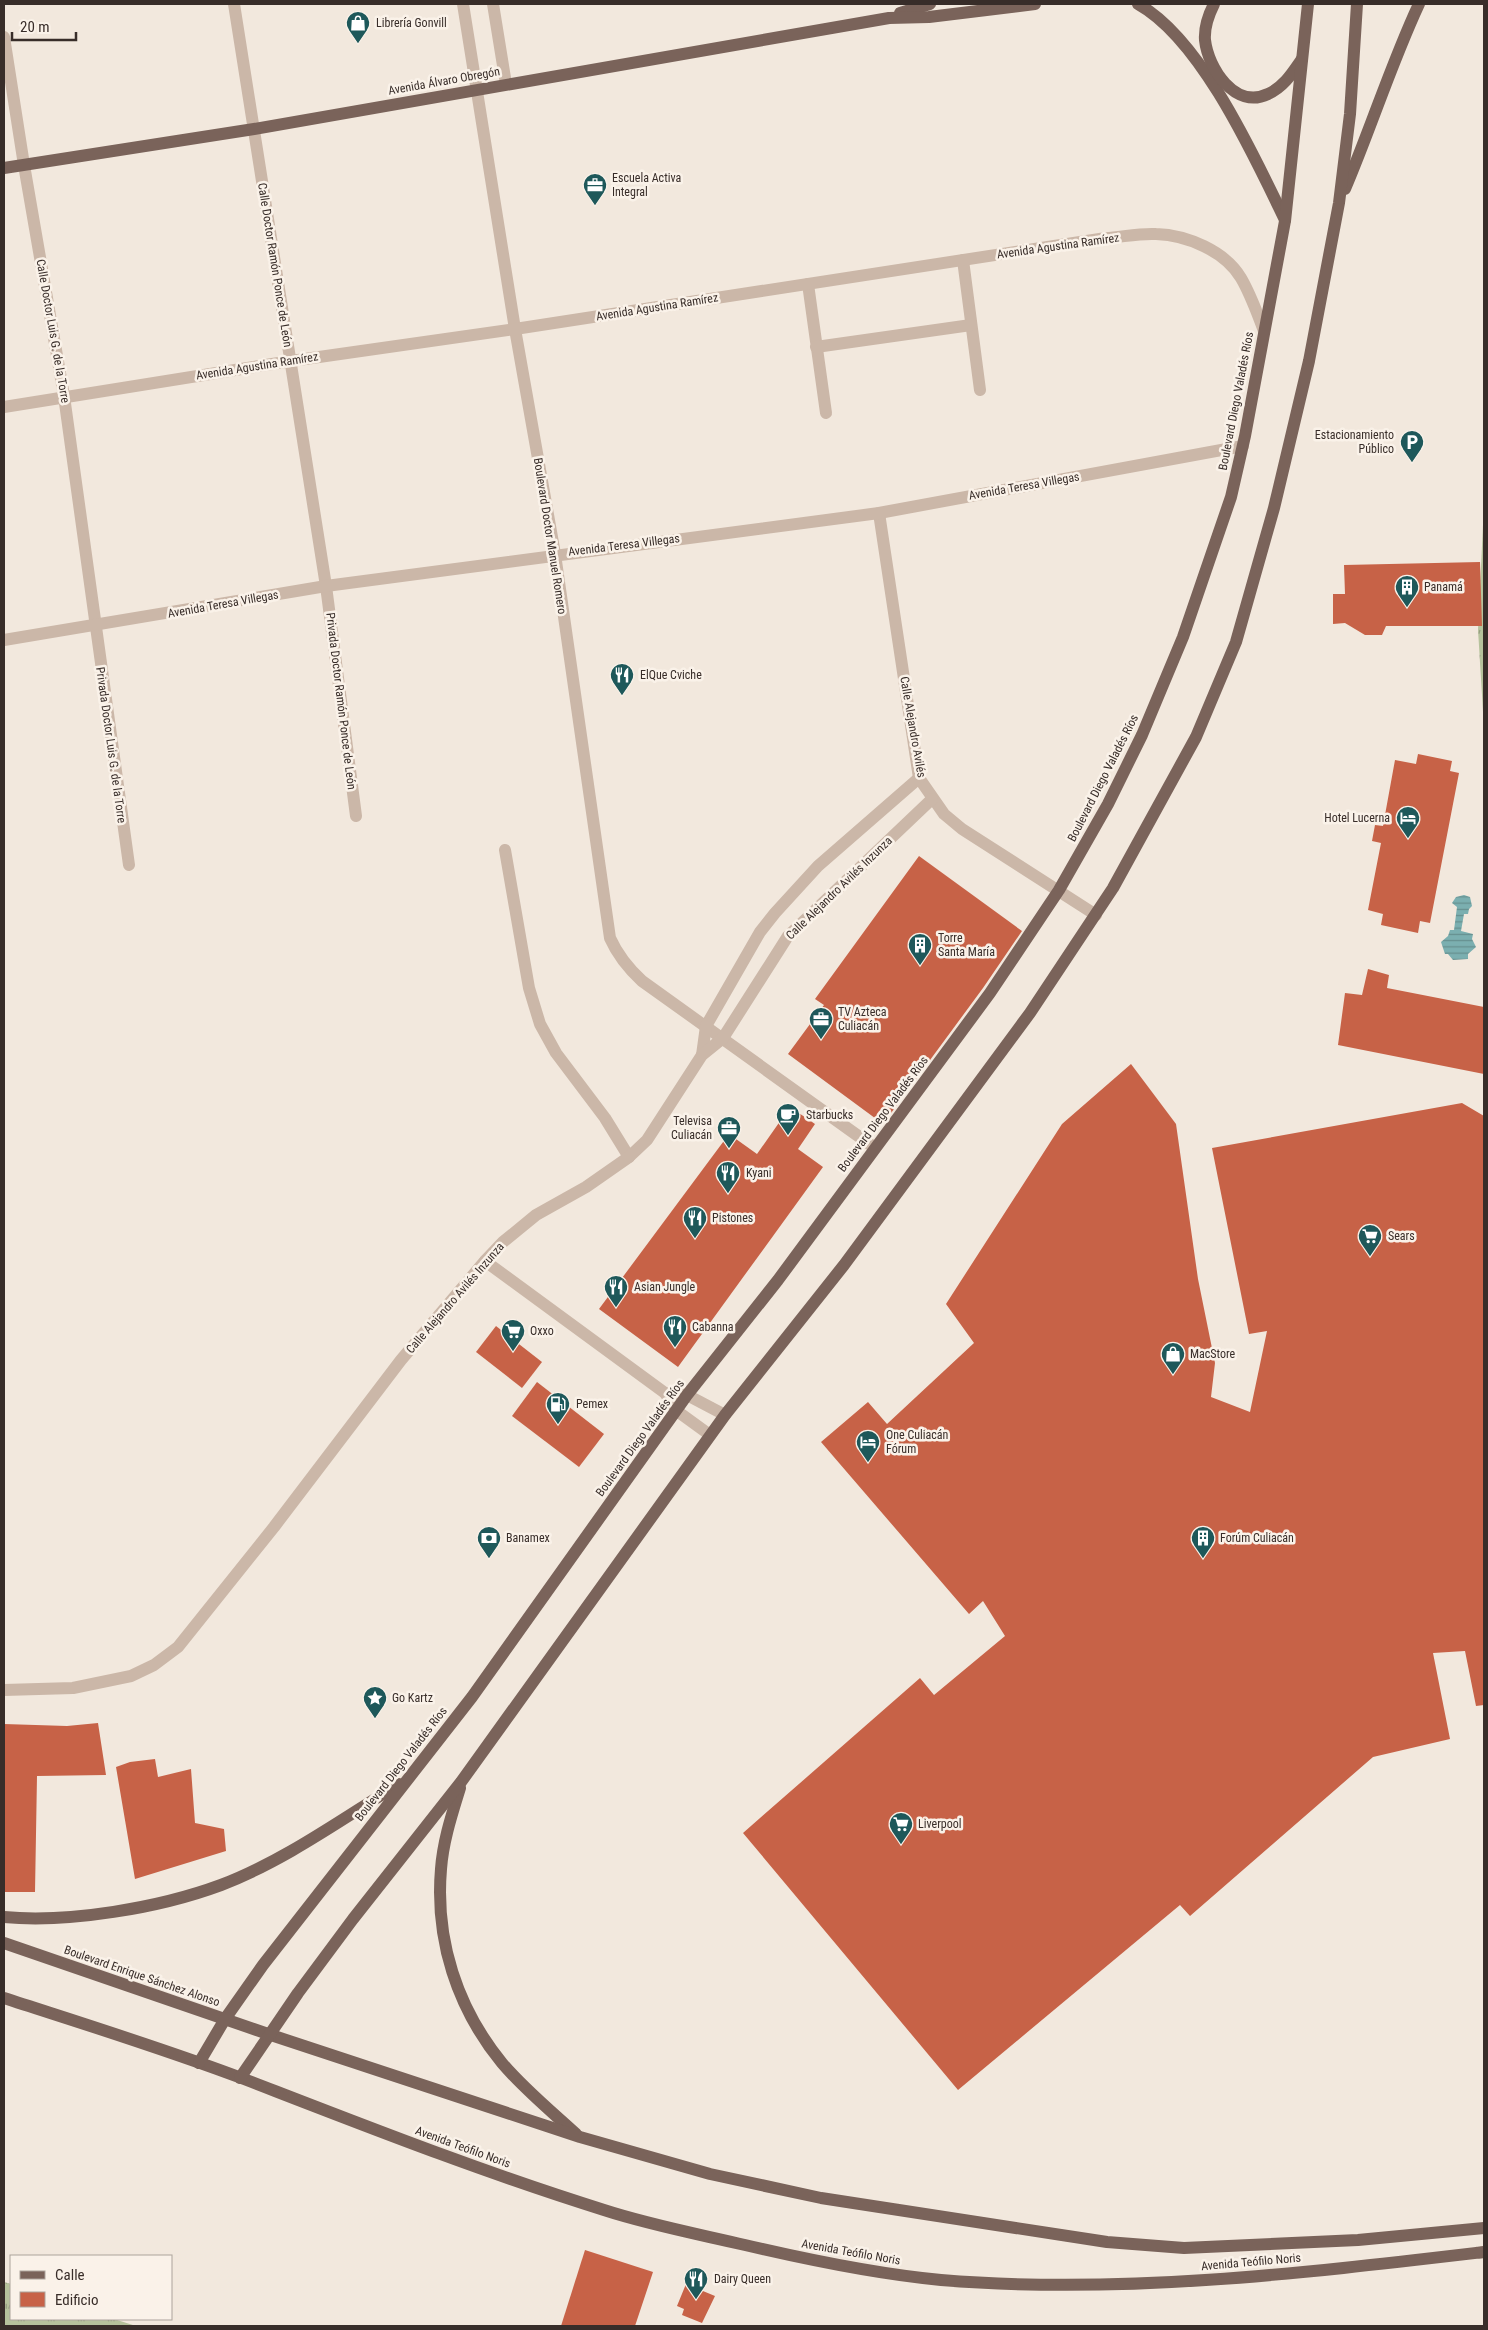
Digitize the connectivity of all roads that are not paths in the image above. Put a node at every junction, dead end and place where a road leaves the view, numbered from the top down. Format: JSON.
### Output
{"nodes":[{"id":1,"x":234,"y":4,"type":"edge"},
{"id":2,"x":462,"y":4,"type":"edge"},
{"id":3,"x":493,"y":4,"type":"edge"},
{"id":4,"x":930,"y":4,"type":"edge"},
{"id":5,"x":1035,"y":4,"type":"edge"},
{"id":6,"x":1138,"y":4,"type":"edge"},
{"id":7,"x":1214,"y":4,"type":"edge"},
{"id":8,"x":1308,"y":4,"type":"edge"},
{"id":9,"x":1357,"y":4,"type":"edge"},
{"id":10,"x":1419,"y":4,"type":"edge"},
{"id":11,"x":889,"y":18,"type":"junction"},
{"id":12,"x":4,"y":37,"type":"edge"},
{"id":13,"x":1304,"y":57,"type":"junction"},
{"id":14,"x":506,"y":84,"type":"junction"},
{"id":15,"x":476,"y":90,"type":"junction"},
{"id":16,"x":254,"y":129,"type":"junction"},
{"id":17,"x":24,"y":165,"type":"junction"},
{"id":18,"x":4,"y":168,"type":"edge"},
{"id":19,"x":1339,"y":203,"type":"junction"},
{"id":20,"x":1285,"y":221,"type":"junction"},
{"id":21,"x":963,"y":260,"type":"junction"},
{"id":22,"x":808,"y":284,"type":"junction"},
{"id":23,"x":971,"y":325,"type":"junction"},
{"id":24,"x":515,"y":329,"type":"junction"},
{"id":25,"x":1264,"y":331,"type":"junction"},
{"id":26,"x":816,"y":346,"type":"junction"},
{"id":27,"x":291,"y":361,"type":"junction"},
{"id":28,"x":980,"y":390,"type":"dead end"},
{"id":29,"x":64,"y":396,"type":"junction"},
{"id":30,"x":4,"y":406,"type":"edge"},
{"id":31,"x":826,"y":413,"type":"dead end"},
{"id":32,"x":1243,"y":446,"type":"junction"},
{"id":33,"x":880,"y":513,"type":"junction"},
{"id":34,"x":555,"y":554,"type":"junction"},
{"id":35,"x":326,"y":586,"type":"junction"},
{"id":36,"x":94,"y":626,"type":"junction"},
{"id":37,"x":4,"y":640,"type":"edge"},
{"id":38,"x":919,"y":778,"type":"junction"},
{"id":39,"x":932,"y":799,"type":"junction"},
{"id":40,"x":356,"y":816,"type":"dead end"},
{"id":41,"x":505,"y":850,"type":"dead end"},
{"id":42,"x":129,"y":865,"type":"dead end"},
{"id":43,"x":1059,"y":890,"type":"junction"},
{"id":44,"x":1096,"y":914,"type":"junction"},
{"id":45,"x":706,"y":1026,"type":"junction"},
{"id":46,"x":723,"y":1038,"type":"junction"},
{"id":47,"x":702,"y":1055,"type":"junction"},
{"id":48,"x":875,"y":1148,"type":"junction"},
{"id":49,"x":629,"y":1157,"type":"junction"},
{"id":50,"x":485,"y":1261,"type":"junction"},
{"id":51,"x":665,"y":1393,"type":"junction"},
{"id":52,"x":687,"y":1395,"type":"junction"},
{"id":53,"x":677,"y":1411,"type":"junction"},
{"id":54,"x":725,"y":1415,"type":"junction"},
{"id":55,"x":710,"y":1435,"type":"junction"},
{"id":56,"x":4,"y":1690,"type":"edge"},
{"id":57,"x":406,"y":1780,"type":"junction"},
{"id":58,"x":461,"y":1782,"type":"junction"},
{"id":59,"x":4,"y":1917,"type":"edge"},
{"id":60,"x":4,"y":1943,"type":"edge"},
{"id":61,"x":4,"y":1998,"type":"edge"},
{"id":62,"x":225,"y":2019,"type":"junction"},
{"id":63,"x":270,"y":2035,"type":"junction"},
{"id":64,"x":199,"y":2063,"type":"junction"},
{"id":65,"x":240,"y":2078,"type":"junction"},
{"id":66,"x":580,"y":2137,"type":"junction"},
{"id":67,"x":1484,"y":2228,"type":"edge"},
{"id":68,"x":1484,"y":2252,"type":"edge"}],
"edges":[{"from":1,"to":16,"type":"street","name":"Calle Doctor Ramón Ponce de León"},
{"from":2,"to":15,"type":"street","name":"Boulevard Doctor Manuel Romero"},
{"from":3,"to":14,"type":"street"},
{"from":4,"to":11,"type":"main road","name":"Avenida Álvaro Obregón"},
{"from":5,"to":11,"type":"main road","name":"Avenida Álvaro Obregón"},
{"from":6,"to":20,"type":"main road"},
{"from":7,"to":13,"type":"main road"},
{"from":8,"to":13,"type":"main road","name":"Boulevard Diego Valadés Ríos"},
{"from":9,"to":19,"type":"main road"},
{"from":10,"to":19,"type":"main road"},
{"from":11,"to":14,"type":"main road","name":"Avenida Álvaro Obregón"},
{"from":12,"to":17,"type":"street","name":"Calle Doctor Luis G. de la Torre"},
{"from":13,"to":20,"type":"main road","name":"Boulevard Diego Valadés Ríos"},
{"from":14,"to":15,"type":"main road","name":"Avenida Álvaro Obregón"},
{"from":15,"to":16,"type":"main road","name":"Avenida Álvaro Obregón"},
{"from":15,"to":24,"type":"street","name":"Boulevard Doctor Manuel Romero"},
{"from":16,"to":17,"type":"main road","name":"Avenida Álvaro Obregón"},
{"from":16,"to":27,"type":"street","name":"Calle Doctor Ramón Ponce de León"},
{"from":17,"to":18,"type":"main road","name":"Avenida Álvaro Obregón"},
{"from":17,"to":29,"type":"street","name":"Calle Doctor Luis G. de la Torre"},
{"from":19,"to":44,"type":"main road"},
{"from":20,"to":25,"type":"main road","name":"Boulevard Diego Valadés Ríos"},
{"from":21,"to":22,"type":"street","name":"Avenida Agustina Ramírez"},
{"from":21,"to":23,"type":"street"},
{"from":21,"to":25,"type":"street","name":"Avenida Agustina Ramírez"},
{"from":22,"to":24,"type":"street","name":"Avenida Agustina Ramírez"},
{"from":22,"to":26,"type":"street"},
{"from":23,"to":26,"type":"street"},
{"from":23,"to":28,"type":"street"},
{"from":24,"to":27,"type":"street","name":"Avenida Agustina Ramírez"},
{"from":24,"to":34,"type":"street","name":"Boulevard Doctor Manuel Romero"},
{"from":25,"to":32,"type":"main road","name":"Boulevard Diego Valadés Ríos"},
{"from":26,"to":31,"type":"street"},
{"from":27,"to":29,"type":"street","name":"Avenida Agustina Ramírez"},
{"from":27,"to":35,"type":"street","name":"Calle Doctor Ramón Ponce de León"},
{"from":29,"to":30,"type":"street","name":"Avenida Agustina Ramírez"},
{"from":29,"to":36,"type":"street","name":"Calle Doctor Luis G. de la Torre"},
{"from":32,"to":33,"type":"street","name":"Avenida Teresa Villegas"},
{"from":32,"to":43,"type":"main road","name":"Boulevard Diego Valadés Ríos"},
{"from":33,"to":34,"type":"street","name":"Avenida Teresa Villegas"},
{"from":33,"to":38,"type":"street","name":"Calle Alejandro Avilés"},
{"from":34,"to":35,"type":"street","name":"Avenida Teresa Villegas"},
{"from":34,"to":45,"type":"street","name":"Boulevard Doctor Manuel Romero"},
{"from":35,"to":36,"type":"street","name":"Avenida Teresa Villegas"},
{"from":35,"to":40,"type":"street","name":"Privada Doctor Ramón Ponce de León"},
{"from":36,"to":37,"type":"street","name":"Avenida Teresa Villegas"},
{"from":36,"to":42,"type":"street","name":"Privada Doctor Luis G. de la Torre"},
{"from":38,"to":39,"type":"street","name":"Calle Alejandro Avilés"},
{"from":38,"to":45,"type":"street","name":"Calle Alejandro Avilés Inzunza"},
{"from":39,"to":43,"type":"street","name":"Calle Alejandro Avilés"},
{"from":39,"to":46,"type":"street","name":"Calle Alejandro Avilés Inzunza"},
{"from":41,"to":49,"type":"street"},
{"from":43,"to":44,"type":"street","name":"Calle Alejandro Avilés"},
{"from":43,"to":48,"type":"main road","name":"Boulevard Diego Valadés Ríos"},
{"from":44,"to":54,"type":"main road"},
{"from":45,"to":46,"type":"street","name":"Boulevard Doctor Manuel Romero"},
{"from":45,"to":47,"type":"street","name":"Calle Alejandro Avilés Inzunza"},
{"from":46,"to":47,"type":"street","name":"Calle Alejandro Avilés Inzunza"},
{"from":46,"to":48,"type":"street","name":"Boulevard Doctor Manuel Romero"},
{"from":47,"to":49,"type":"street","name":"Calle Alejandro Avilés Inzunza"},
{"from":48,"to":52,"type":"main road","name":"Boulevard Diego Valadés Ríos"},
{"from":49,"to":50,"type":"street","name":"Calle Alejandro Avilés Inzunza"},
{"from":50,"to":51,"type":"street"},
{"from":50,"to":56,"type":"street","name":"Calle Alejandro Avilés Inzunza"},
{"from":51,"to":52,"type":"street"},
{"from":51,"to":53,"type":"street"},
{"from":52,"to":53,"type":"main road","name":"Boulevard Diego Valadés Ríos"},
{"from":52,"to":54,"type":"street"},
{"from":53,"to":55,"type":"street"},
{"from":53,"to":57,"type":"main road","name":"Boulevard Diego Valadés Ríos"},
{"from":54,"to":55,"type":"main road"},
{"from":55,"to":58,"type":"main road"},
{"from":57,"to":59,"type":"main road"},
{"from":57,"to":62,"type":"main road","name":"Boulevard Diego Valadés Ríos"},
{"from":58,"to":63,"type":"main road"},
{"from":58,"to":66,"type":"main road"},
{"from":60,"to":62,"type":"main road","name":"Boulevard Enrique Sánchez Alonso"},
{"from":61,"to":64,"type":"main road"},
{"from":62,"to":63,"type":"main road","name":"Boulevard Enrique Sánchez Alonso"},
{"from":62,"to":64,"type":"main road","name":"Boulevard Diego Valadés Ríos"},
{"from":63,"to":65,"type":"main road"},
{"from":63,"to":66,"type":"main road","name":"Avenida Teófilo Noris"},
{"from":64,"to":65,"type":"main road"},
{"from":65,"to":68,"type":"main road","name":"Avenida Teófilo Noris"},
{"from":66,"to":67,"type":"main road","name":"Avenida Teófilo Noris"}]}
